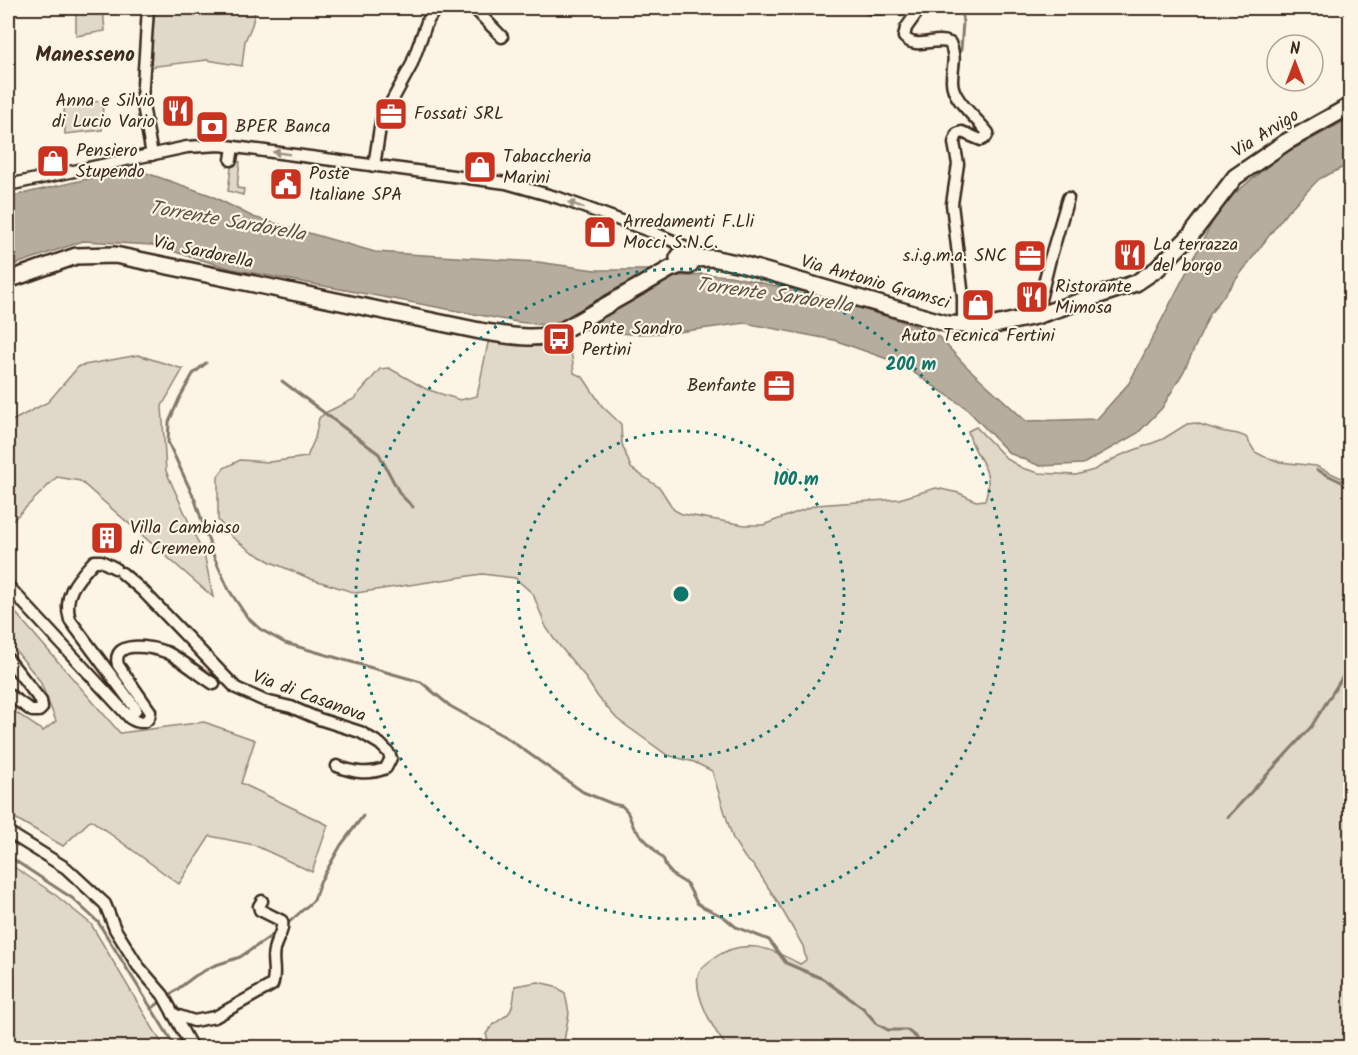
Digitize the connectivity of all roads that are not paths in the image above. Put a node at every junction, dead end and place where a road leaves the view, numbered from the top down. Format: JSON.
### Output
{"nodes":[{"id":1,"x":148,"y":8,"type":"edge"},
{"id":2,"x":436,"y":8,"type":"edge"},
{"id":3,"x":474,"y":8,"type":"edge"},
{"id":4,"x":870,"y":8,"type":"edge"},
{"id":5,"x":903,"y":8,"type":"edge"},
{"id":6,"x":913,"y":8,"type":"edge"},
{"id":7,"x":502,"y":37,"type":"dead end"},
{"id":8,"x":1350,"y":106,"type":"edge"},
{"id":9,"x":233,"y":147,"type":"junction"},
{"id":10,"x":152,"y":154,"type":"junction"},
{"id":11,"x":231,"y":160,"type":"dead end"},
{"id":12,"x":374,"y":166,"type":"junction"},
{"id":13,"x":1235,"y":177,"type":"joint"},
{"id":14,"x":8,"y":185,"type":"edge"},
{"id":15,"x":1068,"y":198,"type":"dead end"},
{"id":16,"x":683,"y":261,"type":"junction"},
{"id":17,"x":8,"y":280,"type":"edge"},
{"id":18,"x":1036,"y":316,"type":"junction"},
{"id":19,"x":963,"y":326,"type":"junction"},
{"id":20,"x":8,"y":586,"type":"edge"},
{"id":21,"x":8,"y":660,"type":"edge"},
{"id":22,"x":214,"y":684,"type":"dead end"},
{"id":23,"x":8,"y":694,"type":"edge"},
{"id":24,"x":130,"y":718,"type":"junction"},
{"id":25,"x":337,"y":766,"type":"dead end"},
{"id":26,"x":8,"y":832,"type":"edge"},
{"id":27,"x":262,"y":901,"type":"dead end"},
{"id":28,"x":173,"y":1014,"type":"junction"},
{"id":29,"x":192,"y":1047,"type":"edge"}],
"edges":[{"from":1,"to":10,"type":"street"},
{"from":2,"to":12,"type":"street"},
{"from":3,"to":7,"type":"street"},
{"from":4,"to":5,"type":"street"},
{"from":6,"to":19,"type":"street"},
{"from":8,"to":13,"type":"main road","name":"Via Arvigo"},
{"from":9,"to":10,"type":"street"},
{"from":9,"to":11,"type":"street"},
{"from":12,"to":9,"type":"street","one_way":true},
{"from":10,"to":14,"type":"street"},
{"from":16,"to":12,"type":"street","one_way":true},
{"from":13,"to":18,"type":"main road","name":"Via Antonio Gramsci"},
{"from":15,"to":18,"type":"street"},
{"from":16,"to":17,"type":"main road","name":"Via Sardorella"},
{"from":16,"to":19,"type":"main road","name":"Via Antonio Gramsci"},
{"from":18,"to":19,"type":"main road","name":"Via Antonio Gramsci"},
{"from":20,"to":24,"type":"street"},
{"from":21,"to":23,"type":"street"},
{"from":22,"to":24,"type":"street"},
{"from":24,"to":25,"type":"street","name":"Via di Casanova"},
{"from":26,"to":28,"type":"street"},
{"from":27,"to":28,"type":"street"},
{"from":28,"to":29,"type":"street"}]}
